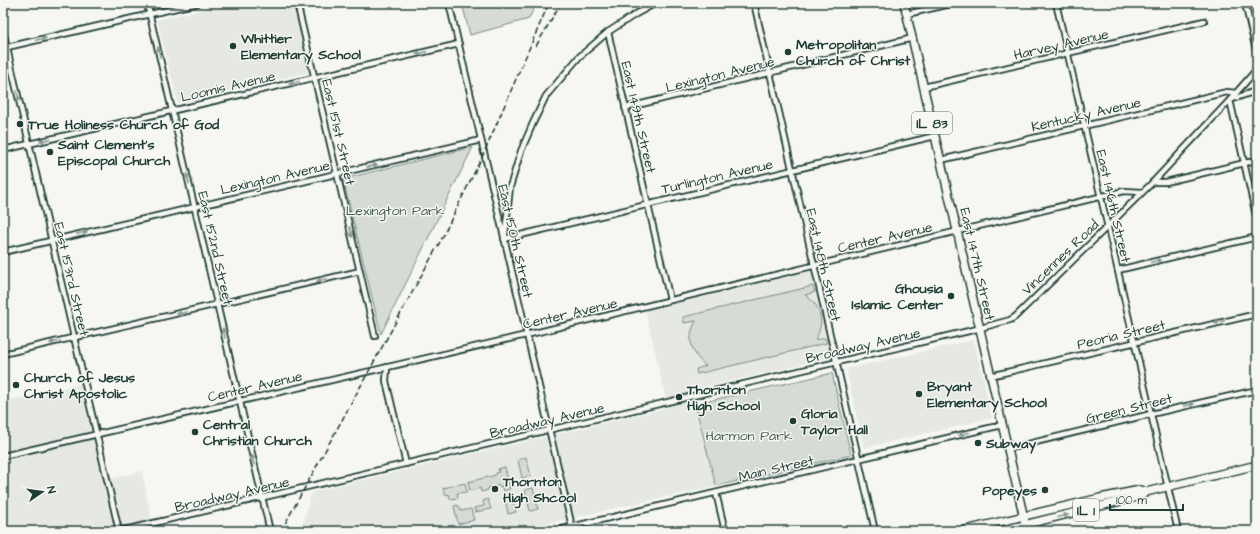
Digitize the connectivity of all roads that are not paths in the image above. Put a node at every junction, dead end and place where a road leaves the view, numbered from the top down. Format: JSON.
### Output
{"nodes":[{"id":1,"x":147,"y":3,"type":"edge"},
{"id":2,"x":198,"y":3,"type":"edge"},
{"id":3,"x":297,"y":3,"type":"edge"},
{"id":4,"x":449,"y":3,"type":"edge"},
{"id":5,"x":656,"y":3,"type":"edge"},
{"id":6,"x":754,"y":3,"type":"edge"},
{"id":7,"x":904,"y":3,"type":"edge"},
{"id":8,"x":954,"y":3,"type":"edge"},
{"id":9,"x":1056,"y":3,"type":"edge"},
{"id":10,"x":1245,"y":3,"type":"edge"},
{"id":11,"x":150,"y":14,"type":"junction"},
{"id":12,"x":907,"y":14,"type":"junction"},
{"id":13,"x":1204,"y":21,"type":"dead end"},
{"id":14,"x":3,"y":31,"type":"edge"},
{"id":15,"x":608,"y":32,"type":"junction"},
{"id":16,"x":913,"y":38,"type":"junction"},
{"id":17,"x":459,"y":44,"type":"junction"},
{"id":18,"x":5,"y":48,"type":"edge"},
{"id":19,"x":1068,"y":53,"type":"junction"},
{"id":20,"x":1257,"y":55,"type":"edge"},
{"id":21,"x":1257,"y":69,"type":"edge"},
{"id":22,"x":770,"y":73,"type":"junction"},
{"id":23,"x":315,"y":78,"type":"junction"},
{"id":24,"x":924,"y":87,"type":"junction"},
{"id":25,"x":1257,"y":89,"type":"edge"},
{"id":26,"x":1236,"y":93,"type":"junction"},
{"id":27,"x":1230,"y":100,"type":"junction"},
{"id":28,"x":625,"y":108,"type":"junction"},
{"id":29,"x":172,"y":111,"type":"junction"},
{"id":30,"x":1084,"y":125,"type":"junction"},
{"id":31,"x":935,"y":136,"type":"junction"},
{"id":32,"x":481,"y":140,"type":"junction"},
{"id":33,"x":29,"y":144,"type":"junction"},
{"id":34,"x":3,"y":150,"type":"edge"},
{"id":35,"x":941,"y":160,"type":"junction"},
{"id":36,"x":1257,"y":160,"type":"edge"},
{"id":37,"x":1244,"y":163,"type":"junction"},
{"id":38,"x":791,"y":170,"type":"junction"},
{"id":39,"x":337,"y":174,"type":"junction"},
{"id":40,"x":1152,"y":182,"type":"junction"},
{"id":41,"x":1142,"y":192,"type":"junction"},
{"id":42,"x":1101,"y":197,"type":"junction"},
{"id":43,"x":648,"y":204,"type":"junction"},
{"id":44,"x":195,"y":207,"type":"junction"},
{"id":45,"x":1257,"y":220,"type":"edge"},
{"id":46,"x":1108,"y":226,"type":"junction"},
{"id":47,"x":957,"y":231,"type":"junction"},
{"id":48,"x":1257,"y":237,"type":"edge"},
{"id":49,"x":504,"y":239,"type":"junction"},
{"id":50,"x":52,"y":240,"type":"junction"},
{"id":51,"x":3,"y":252,"type":"edge"},
{"id":52,"x":814,"y":266,"type":"junction"},
{"id":53,"x":1118,"y":270,"type":"junction"},
{"id":54,"x":360,"y":271,"type":"junction"},
{"id":55,"x":670,"y":300,"type":"junction"},
{"id":56,"x":217,"y":304,"type":"junction"},
{"id":57,"x":1257,"y":314,"type":"edge"},
{"id":58,"x":979,"y":329,"type":"junction"},
{"id":59,"x":526,"y":335,"type":"junction"},
{"id":60,"x":375,"y":336,"type":"dead end"},
{"id":61,"x":74,"y":338,"type":"junction"},
{"id":62,"x":1134,"y":342,"type":"junction"},
{"id":63,"x":3,"y":354,"type":"edge"},
{"id":64,"x":836,"y":362,"type":"junction"},
{"id":65,"x":387,"y":367,"type":"junction"},
{"id":66,"x":990,"y":376,"type":"junction"},
{"id":67,"x":1257,"y":390,"type":"edge"},
{"id":68,"x":240,"y":401,"type":"junction"},
{"id":69,"x":1151,"y":414,"type":"junction"},
{"id":70,"x":1002,"y":425,"type":"junction"},
{"id":71,"x":550,"y":430,"type":"junction"},
{"id":72,"x":97,"y":434,"type":"junction"},
{"id":73,"x":1007,"y":449,"type":"junction"},
{"id":74,"x":3,"y":456,"type":"edge"},
{"id":75,"x":858,"y":459,"type":"junction"},
{"id":76,"x":406,"y":464,"type":"junction"},
{"id":77,"x":1257,"y":466,"type":"edge"},
{"id":78,"x":1168,"y":487,"type":"junction"},
{"id":79,"x":1146,"y":492,"type":"junction"},
{"id":80,"x":716,"y":493,"type":"junction"},
{"id":81,"x":262,"y":498,"type":"junction"},
{"id":82,"x":1023,"y":516,"type":"junction"},
{"id":83,"x":1026,"y":528,"type":"edge"},
{"id":84,"x":573,"y":529,"type":"edge"},
{"id":85,"x":120,"y":531,"type":"edge"},
{"id":86,"x":270,"y":531,"type":"edge"},
{"id":87,"x":554,"y":531,"type":"edge"},
{"id":88,"x":725,"y":531,"type":"edge"},
{"id":89,"x":875,"y":531,"type":"edge"},
{"id":90,"x":961,"y":531,"type":"edge"},
{"id":91,"x":999,"y":531,"type":"edge"},
{"id":92,"x":1178,"y":531,"type":"edge"}],
"edges":[{"from":1,"to":11,"type":"street","name":"East 152nd Street"},
{"from":2,"to":11,"type":"street"},
{"from":3,"to":23,"type":"street","name":"East 151st Street"},
{"from":4,"to":17,"type":"street","name":"East 150th Street"},
{"from":5,"to":15,"type":"street"},
{"from":6,"to":22,"type":"street","name":"East 148th Street"},
{"from":7,"to":12,"type":"main road","name":"East 147th Street","number":"IL 83"},
{"from":8,"to":12,"type":"street"},
{"from":9,"to":19,"type":"street","name":"East 146th Street"},
{"from":10,"to":20,"type":"street"},
{"from":18,"to":11,"type":"street","one_way":true},
{"from":29,"to":11,"type":"street","name":"East 152nd Street","one_way":true},
{"from":12,"to":16,"type":"main road","name":"East 147th Street","number":"IL 83"},
{"from":13,"to":19,"type":"street","name":"Harvey Avenue"},
{"from":14,"to":18,"type":"street","name":"East 153rd Street"},
{"from":15,"to":28,"type":"street","name":"East 149th Street"},
{"from":15,"to":49,"type":"street"},
{"from":16,"to":22,"type":"street","name":"Lexington Avenue"},
{"from":16,"to":24,"type":"main road","name":"East 147th Street","number":"IL 83"},
{"from":17,"to":23,"type":"street","name":"Loomis Avenue","one_way":true},
{"from":17,"to":32,"type":"street","name":"East 150th Street"},
{"from":18,"to":33,"type":"street","name":"East 153rd Street","one_way":true},
{"from":19,"to":24,"type":"street","name":"Harvey Avenue"},
{"from":19,"to":30,"type":"street","name":"East 146th Street"},
{"from":21,"to":26,"type":"street","name":"Vincennes Road"},
{"from":22,"to":28,"type":"street","name":"Lexington Avenue"},
{"from":22,"to":38,"type":"street","name":"East 148th Street"},
{"from":23,"to":29,"type":"street","name":"Loomis Avenue","one_way":true},
{"from":23,"to":39,"type":"street","name":"East 151st Street"},
{"from":24,"to":31,"type":"main road","name":"East 147th Street","number":"IL 83"},
{"from":25,"to":27,"type":"street","name":"Vincennes Road"},
{"from":26,"to":27,"type":"street","name":"Vincennes Road"},
{"from":26,"to":30,"type":"street","name":"Kentucky Avenue"},
{"from":27,"to":37,"type":"street"},
{"from":27,"to":40,"type":"street","name":"Vincennes Road"},
{"from":28,"to":43,"type":"street","name":"East 149th Street"},
{"from":29,"to":33,"type":"street","name":"Loomis Avenue","one_way":true},
{"from":44,"to":29,"type":"street","name":"East 152nd Street","one_way":true},
{"from":30,"to":35,"type":"street","name":"Kentucky Avenue"},
{"from":30,"to":42,"type":"street","name":"East 146th Street"},
{"from":31,"to":35,"type":"main road","name":"East 147th Street","number":"IL 83"},
{"from":31,"to":38,"type":"street","name":"Turlington Avenue"},
{"from":39,"to":32,"type":"street","name":"Lexington Avenue","one_way":true},
{"from":32,"to":49,"type":"street","name":"East 150th Street"},
{"from":33,"to":34,"type":"street","name":"Loomis Avenue"},
{"from":33,"to":50,"type":"street","name":"East 153rd Street"},
{"from":35,"to":47,"type":"main road","name":"East 147th Street","number":"IL 83"},
{"from":36,"to":37,"type":"street"},
{"from":37,"to":40,"type":"street"},
{"from":37,"to":45,"type":"street"},
{"from":38,"to":43,"type":"street","name":"Turlington Avenue"},
{"from":38,"to":52,"type":"street","name":"East 148th Street"},
{"from":39,"to":44,"type":"street","name":"Lexington Avenue"},
{"from":39,"to":54,"type":"street","name":"East 151st Street","one_way":true},
{"from":40,"to":41,"type":"street","name":"Vincennes Road"},
{"from":41,"to":42,"type":"street","name":"Center Avenue"},
{"from":41,"to":46,"type":"street","name":"Vincennes Road"},
{"from":42,"to":46,"type":"street","name":"East 146th Street"},
{"from":42,"to":47,"type":"street","name":"Center Avenue"},
{"from":43,"to":49,"type":"street","name":"Turlington Avenue"},
{"from":43,"to":55,"type":"street","name":"East 149th Street"},
{"from":50,"to":44,"type":"street","name":"Lexington Avenue","one_way":true},
{"from":44,"to":56,"type":"street","name":"East 152nd Street"},
{"from":46,"to":53,"type":"street","name":"East 146th Street"},
{"from":46,"to":58,"type":"street","name":"Vincennes Road"},
{"from":47,"to":52,"type":"street","name":"Center Avenue"},
{"from":47,"to":58,"type":"main road","name":"East 147th Street","number":"IL 83"},
{"from":53,"to":48,"type":"street","one_way":true},
{"from":49,"to":59,"type":"street","name":"East 150th Street"},
{"from":50,"to":51,"type":"street","name":"Lexington Avenue"},
{"from":50,"to":61,"type":"street","name":"East 153rd Street"},
{"from":52,"to":55,"type":"street","name":"Center Avenue"},
{"from":52,"to":64,"type":"street","name":"East 148th Street"},
{"from":53,"to":62,"type":"street","name":"East 146th Street"},
{"from":54,"to":56,"type":"street","one_way":true},
{"from":54,"to":60,"type":"street","name":"East 151st Street"},
{"from":55,"to":59,"type":"street","name":"Center Avenue"},
{"from":56,"to":61,"type":"street","one_way":true},
{"from":68,"to":56,"type":"street","name":"East 152nd Street","one_way":true},
{"from":57,"to":62,"type":"street","name":"Peoria Street","one_way":true},
{"from":58,"to":64,"type":"street","name":"Broadway Avenue"},
{"from":58,"to":66,"type":"main road","name":"East 147th Street","number":"IL 83"},
{"from":59,"to":65,"type":"street","name":"Center Avenue"},
{"from":59,"to":71,"type":"street","name":"East 150th Street"},
{"from":61,"to":63,"type":"street","one_way":true},
{"from":61,"to":72,"type":"street","name":"East 153rd Street"},
{"from":62,"to":66,"type":"street","name":"Peoria Street"},
{"from":62,"to":69,"type":"street","name":"East 146th Street"},
{"from":64,"to":71,"type":"street","name":"Broadway Avenue"},
{"from":64,"to":75,"type":"street","name":"East 148th Street"},
{"from":65,"to":68,"type":"street","name":"Center Avenue"},
{"from":65,"to":76,"type":"street"},
{"from":66,"to":70,"type":"main road","name":"East 147th Street","number":"IL 83"},
{"from":69,"to":67,"type":"street","name":"Green Street","one_way":true},
{"from":68,"to":72,"type":"street","name":"Center Avenue"},
{"from":81,"to":68,"type":"street","name":"East 152nd Street","one_way":true},
{"from":69,"to":73,"type":"street","name":"Green Street"},
{"from":69,"to":78,"type":"street","name":"East 146th Street"},
{"from":70,"to":73,"type":"main road","name":"East 147th Street","number":"IL 83"},
{"from":70,"to":75,"type":"street","name":"Main Street","one_way":true},
{"from":71,"to":76,"type":"street","name":"Broadway Avenue"},
{"from":71,"to":84,"type":"street","name":"East 150th Street"},
{"from":72,"to":74,"type":"street","name":"Center Avenue"},
{"from":72,"to":85,"type":"street","name":"East 153rd Street"},
{"from":73,"to":82,"type":"main road","name":"East 147th Street","number":"IL 83"},
{"from":75,"to":80,"type":"street","name":"Main Street"},
{"from":75,"to":89,"type":"street","name":"East 148th Street"},
{"from":76,"to":81,"type":"street","name":"Broadway Avenue"},
{"from":77,"to":78,"type":"main road","number":"IL 1"},
{"from":78,"to":79,"type":"main road","number":"IL 1"},
{"from":78,"to":92,"type":"street","name":"East 146th Street"},
{"from":79,"to":82,"type":"main road","number":"IL 1"},
{"from":83,"to":79,"type":"main road","number":"IL 1","one_way":true},
{"from":80,"to":84,"type":"street","name":"Main Street"},
{"from":80,"to":88,"type":"street"},
{"from":81,"to":85,"type":"street","name":"Broadway Avenue"},
{"from":81,"to":86,"type":"street","name":"East 152nd Street"},
{"from":82,"to":83,"type":"main road","name":"East 147th Street","number":"IL 83"},
{"from":82,"to":90,"type":"main road","number":"IL 1"},
{"from":83,"to":91,"type":"main road","number":"IL 1"},
{"from":84,"to":87,"type":"street","name":"Main Street"}]}
